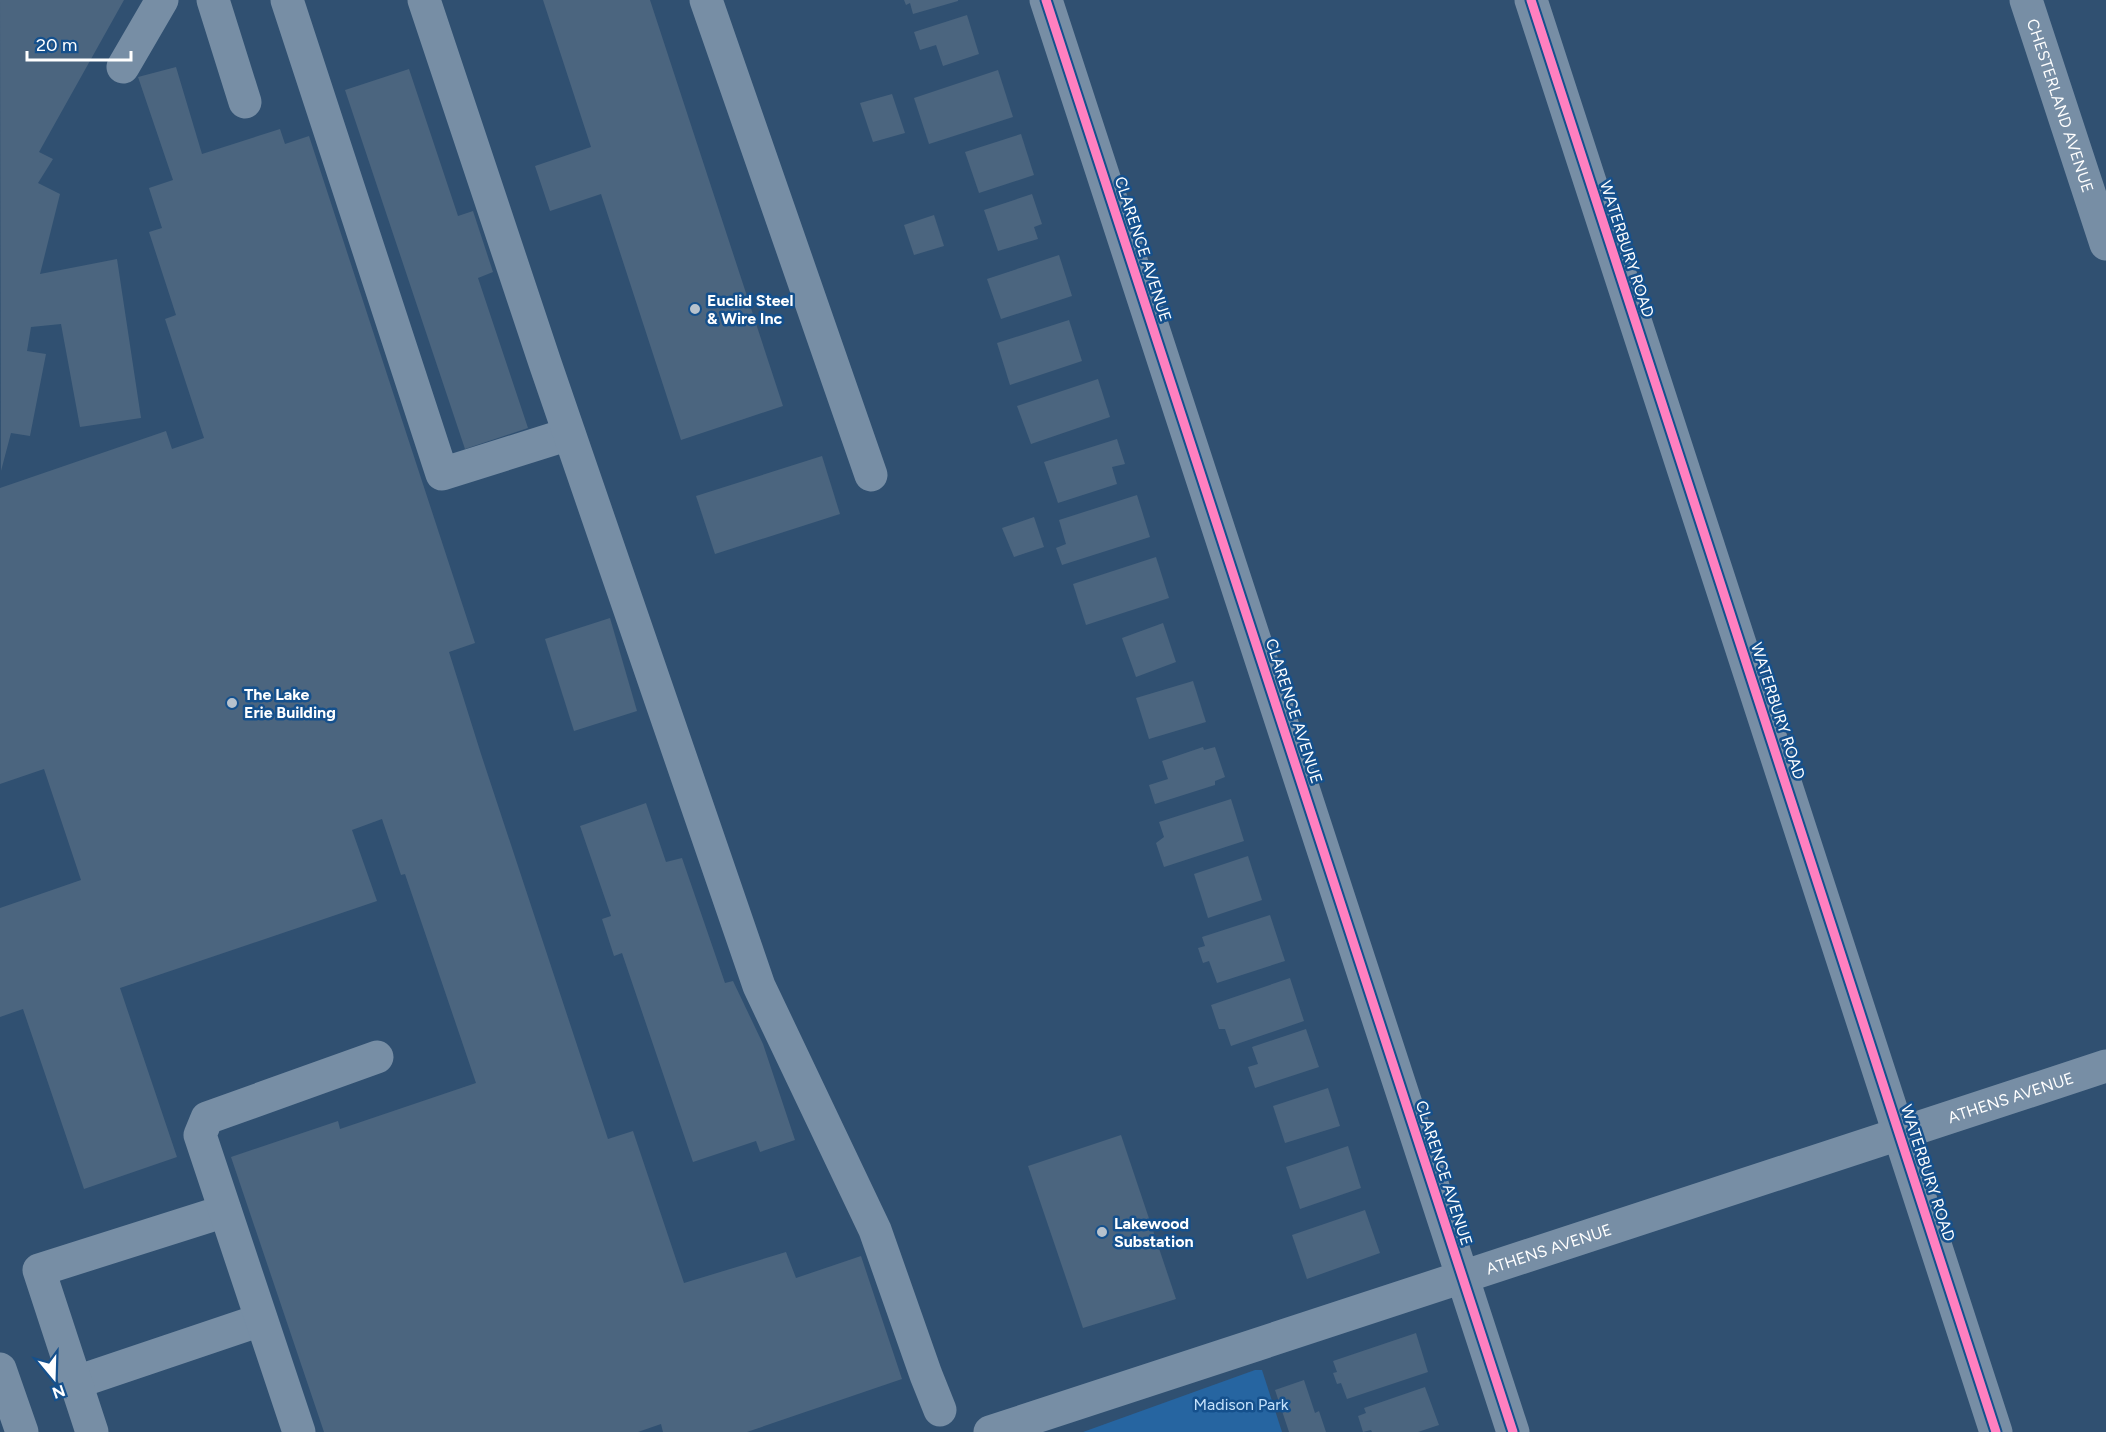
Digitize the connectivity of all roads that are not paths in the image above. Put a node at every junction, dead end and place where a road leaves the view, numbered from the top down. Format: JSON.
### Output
{"nodes":[{"id":1,"x":162,"y":0,"type":"edge"},
{"id":2,"x":213,"y":0,"type":"edge"},
{"id":3,"x":287,"y":0,"type":"edge"},
{"id":4,"x":424,"y":0,"type":"edge"},
{"id":5,"x":706,"y":0,"type":"edge"},
{"id":6,"x":1046,"y":0,"type":"edge"},
{"id":7,"x":1531,"y":0,"type":"edge"},
{"id":8,"x":2026,"y":0,"type":"edge"},
{"id":9,"x":123,"y":67,"type":"dead end"},
{"id":10,"x":245,"y":102,"type":"dead end"},
{"id":11,"x":2106,"y":244,"type":"edge"},
{"id":12,"x":569,"y":434,"type":"junction"},
{"id":13,"x":871,"y":475,"type":"dead end"},
{"id":14,"x":377,"y":1057,"type":"dead end"},
{"id":15,"x":2106,"y":1066,"type":"edge"},
{"id":16,"x":1900,"y":1133,"type":"junction"},
{"id":17,"x":225,"y":1211,"type":"junction"},
{"id":18,"x":1462,"y":1277,"type":"junction"},
{"id":19,"x":261,"y":1320,"type":"junction"},
{"id":20,"x":0,"y":1369,"type":"edge"},
{"id":21,"x":76,"y":1382,"type":"junction"},
{"id":22,"x":940,"y":1410,"type":"dead end"},
{"id":23,"x":291,"y":1430,"type":"edge"},
{"id":24,"x":22,"y":1432,"type":"edge"},
{"id":25,"x":92,"y":1432,"type":"edge"},
{"id":26,"x":990,"y":1432,"type":"edge"},
{"id":27,"x":1513,"y":1432,"type":"edge"},
{"id":28,"x":1996,"y":1432,"type":"edge"}],
"edges":[{"from":1,"to":9,"type":"street"},
{"from":2,"to":10,"type":"street"},
{"from":3,"to":12,"type":"street"},
{"from":4,"to":12,"type":"street"},
{"from":5,"to":13,"type":"street"},
{"from":6,"to":18,"type":"street","name":"CLARENCE AVENUE"},
{"from":7,"to":16,"type":"street","name":"WATERBURY ROAD"},
{"from":8,"to":11,"type":"street","name":"CHESTERLAND AVENUE"},
{"from":12,"to":22,"type":"street"},
{"from":14,"to":17,"type":"street"},
{"from":15,"to":16,"type":"street","name":"ATHENS AVENUE"},
{"from":16,"to":18,"type":"street","name":"ATHENS AVENUE"},
{"from":16,"to":28,"type":"street","name":"WATERBURY ROAD"},
{"from":17,"to":19,"type":"street"},
{"from":17,"to":21,"type":"street"},
{"from":18,"to":26,"type":"street","name":"ATHENS AVENUE"},
{"from":18,"to":27,"type":"street","name":"CLARENCE AVENUE"},
{"from":19,"to":21,"type":"street"},
{"from":19,"to":23,"type":"street"},
{"from":20,"to":24,"type":"street"},
{"from":21,"to":25,"type":"street"}]}
